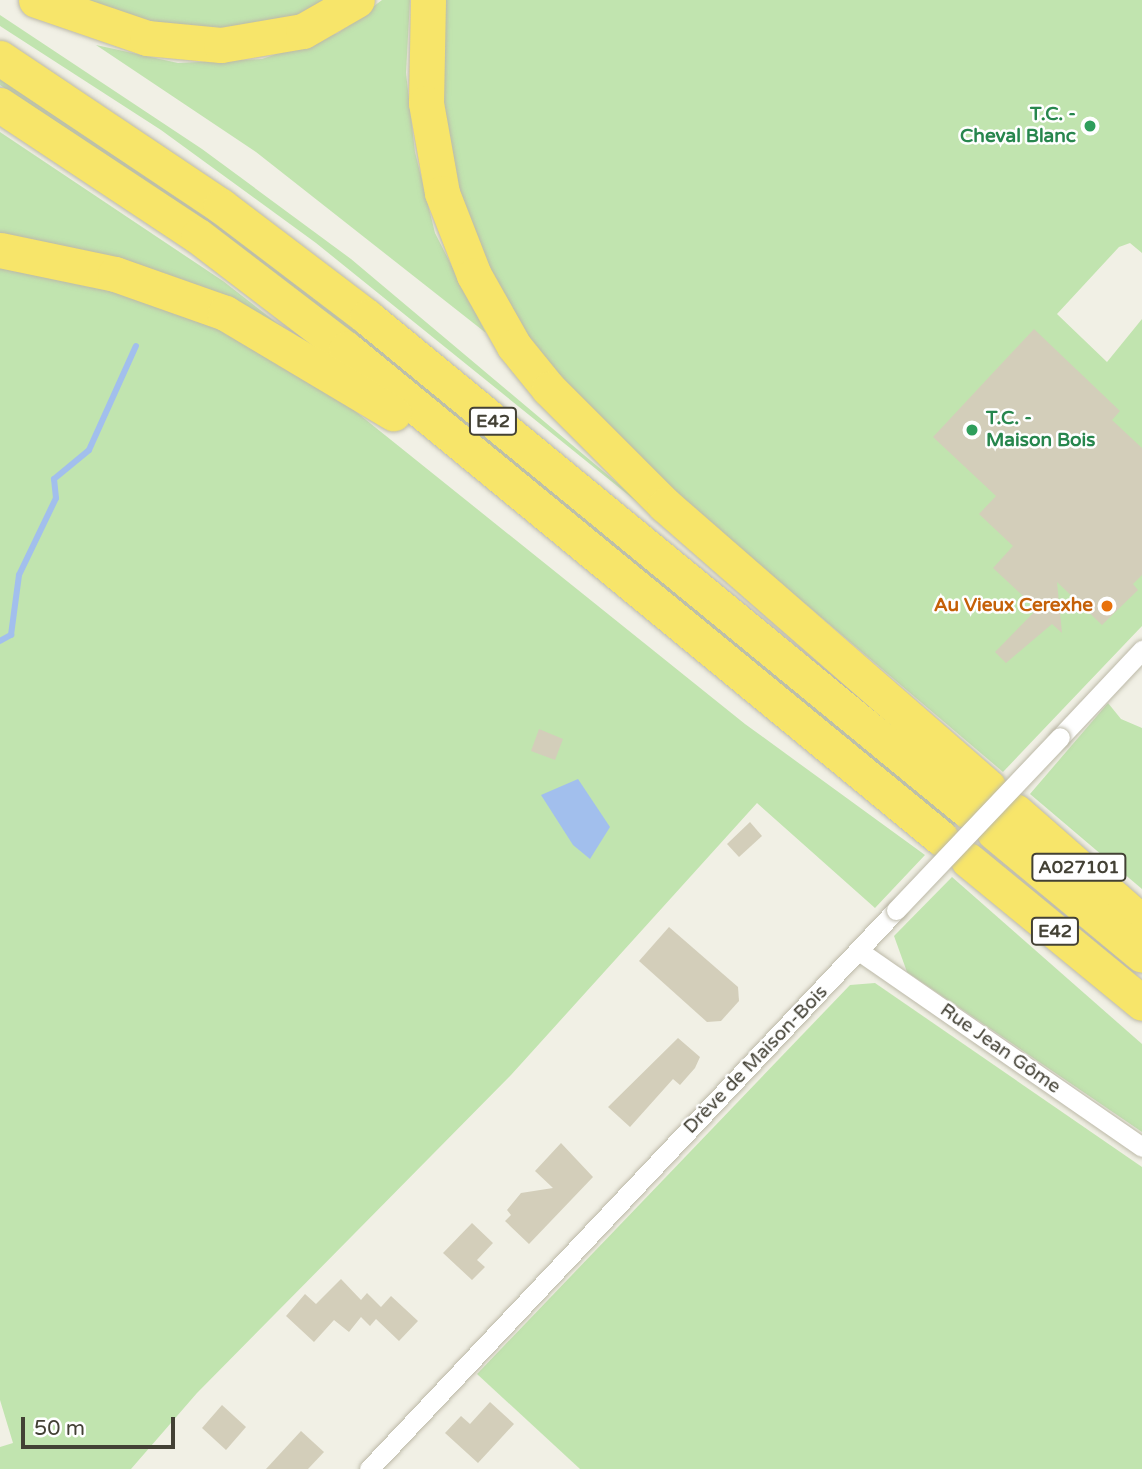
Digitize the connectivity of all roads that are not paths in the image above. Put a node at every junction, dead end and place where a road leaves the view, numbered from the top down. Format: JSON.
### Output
{"nodes":[{"id":1,"x":36,"y":0,"type":"edge"},
{"id":2,"x":356,"y":0,"type":"edge"},
{"id":3,"x":428,"y":0,"type":"edge"},
{"id":4,"x":0,"y":58,"type":"edge"},
{"id":5,"x":0,"y":105,"type":"edge"},
{"id":6,"x":0,"y":250,"type":"edge"},
{"id":7,"x":1142,"y":650,"type":"edge"},
{"id":8,"x":840,"y":754,"type":"junction"},
{"id":9,"x":1005,"y":822,"type":"joint"},
{"id":10,"x":941,"y":838,"type":"dead end"},
{"id":11,"x":968,"y":860,"type":"dead end"},
{"id":12,"x":1142,"y":922,"type":"edge"},
{"id":13,"x":859,"y":951,"type":"junction"},
{"id":14,"x":1142,"y":954,"type":"edge"},
{"id":15,"x":1142,"y":1003,"type":"edge"},
{"id":16,"x":1142,"y":1147,"type":"edge"},
{"id":17,"x":369,"y":1469,"type":"edge"}],
"edges":[{"from":1,"to":2,"type":"highway"},
{"from":3,"to":4,"type":"highway","number":"E42"},
{"from":5,"to":8,"type":"highway","number":"E42"},
{"from":6,"to":8,"type":"highway"},
{"from":7,"to":13,"type":"street","name":"Drève de Maison-Bois","bridge":true},
{"from":8,"to":10,"type":"highway","number":"E42"},
{"from":9,"to":12,"type":"highway","number":"A027101"},
{"from":9,"to":14,"type":"highway","number":"E42"},
{"from":11,"to":15,"type":"highway","number":"E42"},
{"from":13,"to":16,"type":"street","name":"Rue Jean Gôme"},
{"from":13,"to":17,"type":"street","name":"Drève de Maison-Bois"}]}
